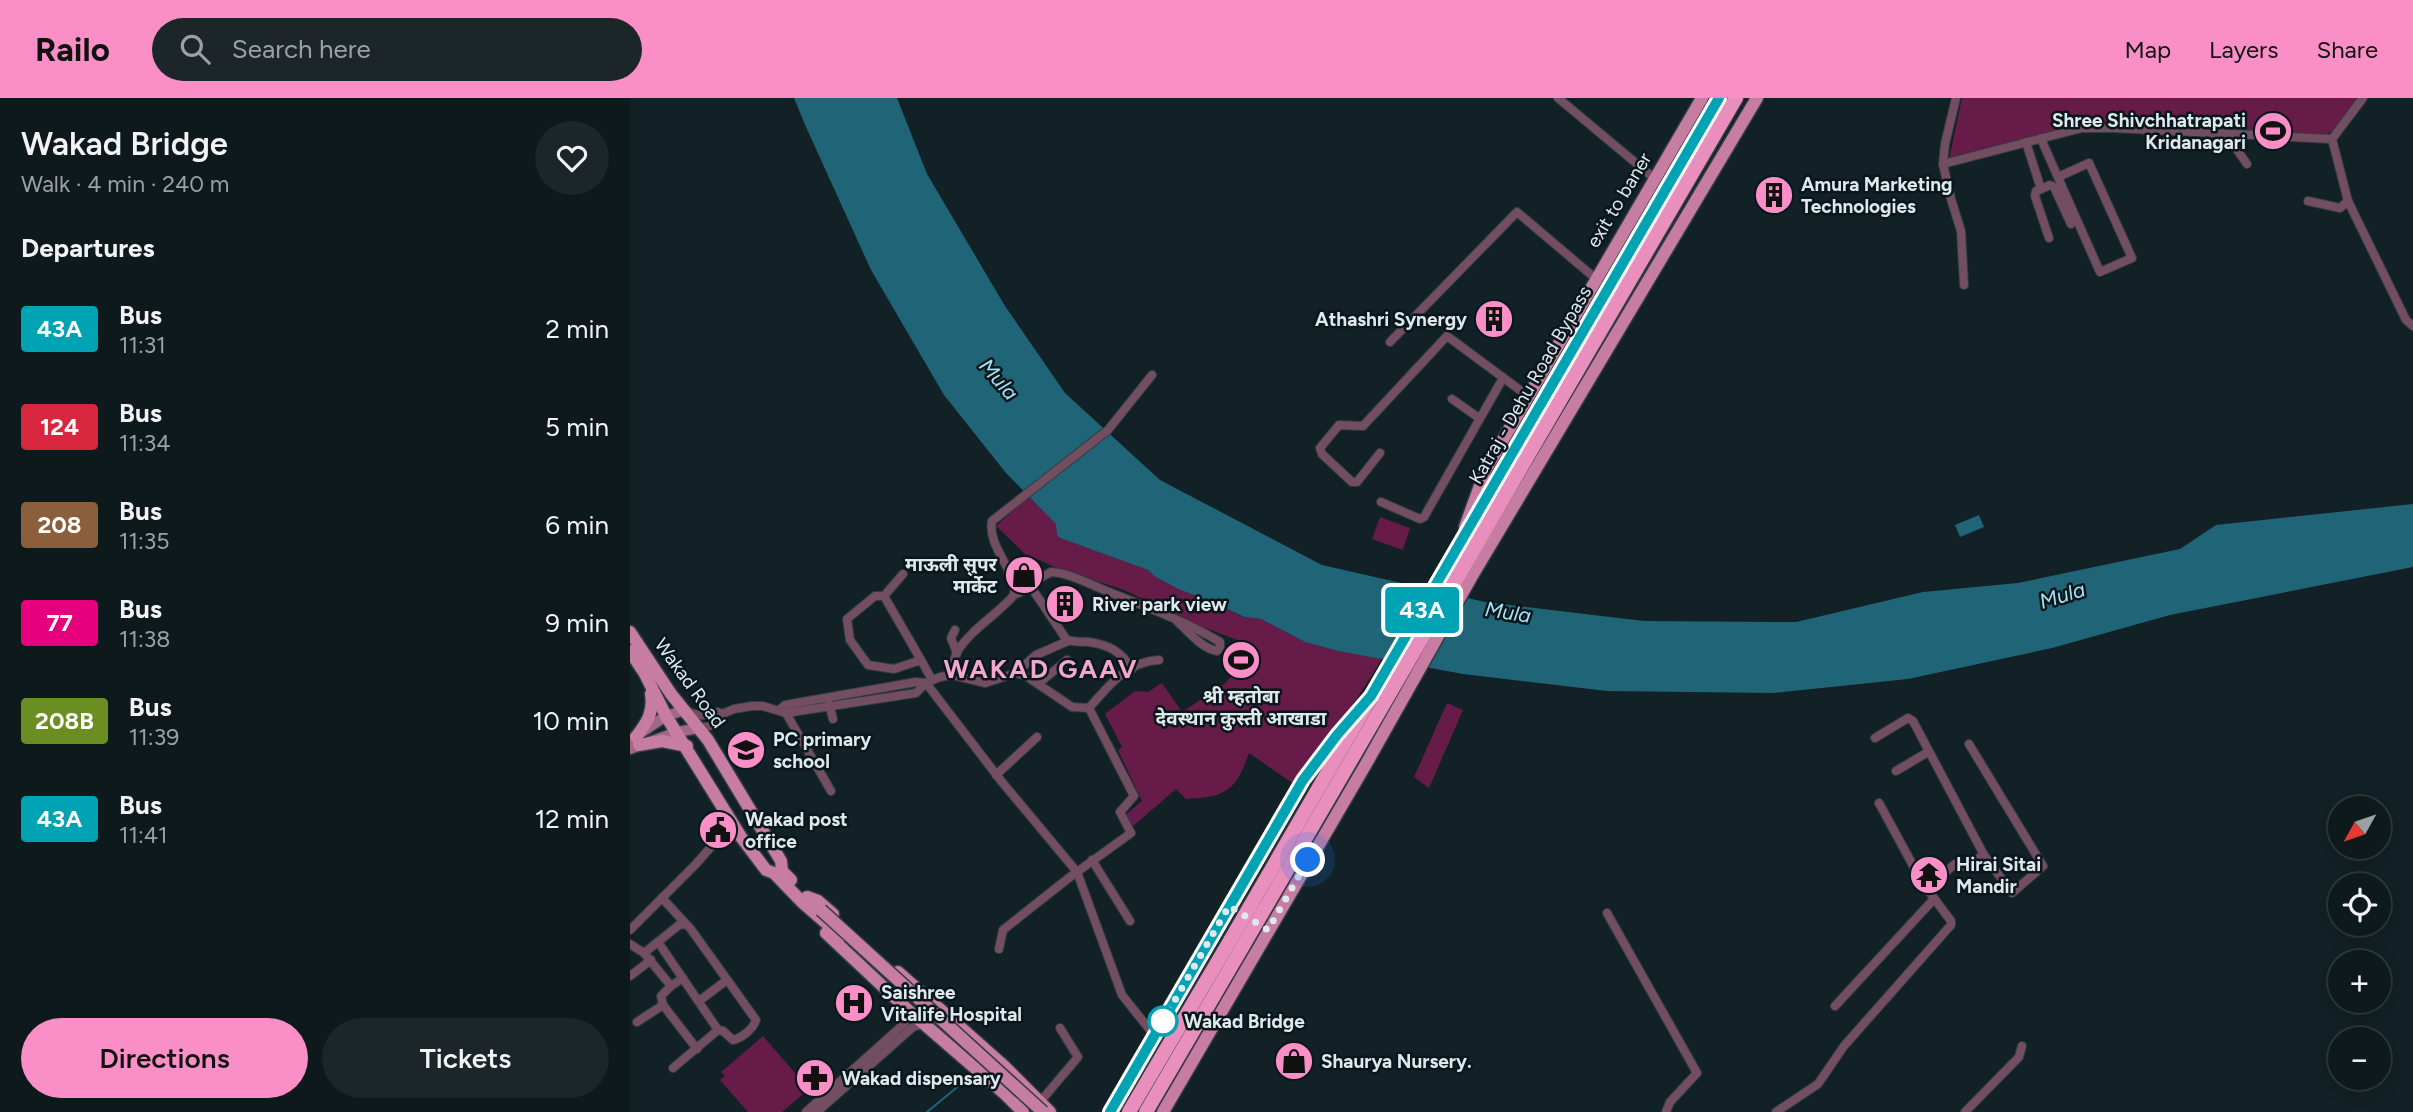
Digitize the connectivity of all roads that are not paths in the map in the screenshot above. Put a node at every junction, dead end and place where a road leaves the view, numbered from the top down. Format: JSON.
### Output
{"nodes":[{"id":1,"x":1559,"y":98,"type":"edge"},
{"id":2,"x":1702,"y":98,"type":"edge"},
{"id":3,"x":1719,"y":98,"type":"edge"},
{"id":4,"x":1736,"y":98,"type":"edge"},
{"id":5,"x":1757,"y":98,"type":"edge"},
{"id":6,"x":1956,"y":98,"type":"edge"},
{"id":7,"x":2363,"y":98,"type":"edge"},
{"id":8,"x":2226,"y":134,"type":"junction"},
{"id":9,"x":2041,"y":138,"type":"junction"},
{"id":10,"x":2332,"y":139,"type":"junction"},
{"id":11,"x":2026,"y":142,"type":"junction"},
{"id":12,"x":1943,"y":164,"type":"junction"},
{"id":13,"x":2247,"y":164,"type":"dead end"},
{"id":14,"x":2058,"y":177,"type":"junction"},
{"id":15,"x":1655,"y":179,"type":"junction"},
{"id":16,"x":2041,"y":189,"type":"junction"},
{"id":17,"x":2308,"y":201,"type":"dead end"},
{"id":18,"x":2348,"y":201,"type":"junction"},
{"id":19,"x":2071,"y":224,"type":"dead end"},
{"id":20,"x":2049,"y":238,"type":"dead end"},
{"id":21,"x":1595,"y":278,"type":"junction"},
{"id":22,"x":1964,"y":285,"type":"dead end"},
{"id":23,"x":2413,"y":326,"type":"edge"},
{"id":24,"x":1390,"y":342,"type":"dead end"},
{"id":25,"x":1152,"y":374,"type":"dead end"},
{"id":26,"x":1503,"y":378,"type":"junction"},
{"id":27,"x":1528,"y":396,"type":"junction"},
{"id":28,"x":1452,"y":400,"type":"dead end"},
{"id":29,"x":1479,"y":418,"type":"junction"},
{"id":30,"x":1380,"y":453,"type":"dead end"},
{"id":31,"x":1507,"y":492,"type":"junction"},
{"id":32,"x":1381,"y":502,"type":"dead end"},
{"id":33,"x":1506,"y":519,"type":"junction"},
{"id":34,"x":1458,"y":547,"type":"junction"},
{"id":35,"x":1461,"y":570,"type":"junction"},
{"id":36,"x":1008,"y":572,"type":"junction"},
{"id":37,"x":903,"y":574,"type":"dead end"},
{"id":38,"x":1031,"y":587,"type":"junction"},
{"id":39,"x":1014,"y":595,"type":"junction"},
{"id":40,"x":884,"y":596,"type":"junction"},
{"id":41,"x":1177,"y":621,"type":"junction"},
{"id":42,"x":955,"y":630,"type":"dead end"},
{"id":43,"x":630,"y":632,"type":"edge"},
{"id":44,"x":1068,"y":641,"type":"junction"},
{"id":45,"x":630,"y":651,"type":"edge"},
{"id":46,"x":957,"y":653,"type":"junction"},
{"id":47,"x":920,"y":660,"type":"junction"},
{"id":48,"x":1067,"y":660,"type":"dead end"},
{"id":49,"x":1159,"y":660,"type":"dead end"},
{"id":50,"x":1132,"y":669,"type":"junction"},
{"id":51,"x":1016,"y":673,"type":"junction"},
{"id":52,"x":645,"y":674,"type":"junction"},
{"id":53,"x":952,"y":674,"type":"junction"},
{"id":54,"x":929,"y":682,"type":"junction"},
{"id":55,"x":1038,"y":684,"type":"junction"},
{"id":56,"x":827,"y":698,"type":"junction"},
{"id":57,"x":1383,"y":698,"type":"junction"},
{"id":58,"x":831,"y":708,"type":"junction"},
{"id":59,"x":1089,"y":708,"type":"junction"},
{"id":60,"x":685,"y":710,"type":"junction"},
{"id":61,"x":782,"y":712,"type":"junction"},
{"id":62,"x":723,"y":714,"type":"junction"},
{"id":63,"x":666,"y":716,"type":"junction"},
{"id":64,"x":833,"y":719,"type":"dead end"},
{"id":65,"x":699,"y":728,"type":"junction"},
{"id":66,"x":677,"y":732,"type":"junction"},
{"id":67,"x":1037,"y":737,"type":"dead end"},
{"id":68,"x":1875,"y":738,"type":"dead end"},
{"id":69,"x":634,"y":743,"type":"edge"},
{"id":70,"x":1969,"y":744,"type":"dead end"},
{"id":71,"x":687,"y":746,"type":"junction"},
{"id":72,"x":1928,"y":752,"type":"junction"},
{"id":73,"x":1896,"y":771,"type":"dead end"},
{"id":74,"x":996,"y":775,"type":"junction"},
{"id":75,"x":831,"y":791,"type":"dead end"},
{"id":76,"x":1879,"y":803,"type":"dead end"},
{"id":77,"x":734,"y":826,"type":"junction"},
{"id":78,"x":1984,"y":855,"type":"junction"},
{"id":79,"x":1092,"y":860,"type":"junction"},
{"id":80,"x":1077,"y":872,"type":"junction"},
{"id":81,"x":1927,"y":888,"type":"junction"},
{"id":82,"x":662,"y":898,"type":"junction"},
{"id":83,"x":1934,"y":899,"type":"junction"},
{"id":84,"x":805,"y":900,"type":"junction"},
{"id":85,"x":1226,"y":912,"type":"junction"},
{"id":86,"x":1607,"y":913,"type":"dead end"},
{"id":87,"x":1130,"y":921,"type":"dead end"},
{"id":88,"x":685,"y":924,"type":"junction"},
{"id":89,"x":630,"y":930,"type":"edge"},
{"id":90,"x":1268,"y":930,"type":"junction"},
{"id":91,"x":1261,"y":941,"type":"junction"},
{"id":92,"x":658,"y":942,"type":"junction"},
{"id":93,"x":1237,"y":942,"type":"junction"},
{"id":94,"x":630,"y":943,"type":"edge"},
{"id":95,"x":999,"y":949,"type":"dead end"},
{"id":96,"x":647,"y":956,"type":"junction"},
{"id":97,"x":630,"y":976,"type":"edge"},
{"id":98,"x":683,"y":978,"type":"junction"},
{"id":99,"x":727,"y":980,"type":"junction"},
{"id":100,"x":671,"y":986,"type":"junction"},
{"id":101,"x":699,"y":1001,"type":"junction"},
{"id":102,"x":663,"y":1005,"type":"junction"},
{"id":103,"x":1835,"y":1006,"type":"dead end"},
{"id":104,"x":909,"y":1011,"type":"junction"},
{"id":105,"x":637,"y":1022,"type":"dead end"},
{"id":106,"x":923,"y":1024,"type":"junction"},
{"id":107,"x":1060,"y":1028,"type":"dead end"},
{"id":108,"x":718,"y":1030,"type":"junction"},
{"id":109,"x":1154,"y":1035,"type":"junction"},
{"id":110,"x":2022,"y":1046,"type":"dead end"},
{"id":111,"x":697,"y":1049,"type":"junction"},
{"id":112,"x":673,"y":1068,"type":"dead end"},
{"id":113,"x":1017,"y":1079,"type":"junction"},
{"id":114,"x":835,"y":1091,"type":"junction"},
{"id":115,"x":1005,"y":1094,"type":"junction"},
{"id":116,"x":1040,"y":1109,"type":"edge"},
{"id":117,"x":806,"y":1112,"type":"edge"},
{"id":118,"x":817,"y":1112,"type":"edge"},
{"id":119,"x":1023,"y":1112,"type":"edge"},
{"id":120,"x":1050,"y":1112,"type":"edge"},
{"id":121,"x":1110,"y":1112,"type":"edge"},
{"id":122,"x":1129,"y":1112,"type":"edge"},
{"id":123,"x":1146,"y":1112,"type":"edge"},
{"id":124,"x":1163,"y":1112,"type":"edge"},
{"id":125,"x":1666,"y":1112,"type":"edge"},
{"id":126,"x":1776,"y":1112,"type":"edge"},
{"id":127,"x":1965,"y":1112,"type":"edge"}],
"edges":[{"from":1,"to":15,"type":"street"},
{"from":2,"to":15,"type":"main road","name":"exit to baner"},
{"from":3,"to":34,"type":"highway","name":"Katraj - Dehu Road Bypass"},
{"from":4,"to":31,"type":"highway","name":"Katraj - Dehu Road Bypass"},
{"from":5,"to":33,"type":"main road"},
{"from":6,"to":12,"type":"street"},
{"from":7,"to":10,"type":"street"},
{"from":8,"to":9,"type":"street"},
{"from":8,"to":10,"type":"street"},
{"from":8,"to":13,"type":"street"},
{"from":9,"to":11,"type":"street"},
{"from":9,"to":14,"type":"street"},
{"from":10,"to":18,"type":"street"},
{"from":11,"to":12,"type":"street"},
{"from":11,"to":16,"type":"street"},
{"from":12,"to":22,"type":"street"},
{"from":14,"to":14,"type":"street"},
{"from":15,"to":21,"type":"main road","name":"exit to baner"},
{"from":16,"to":19,"type":"street"},
{"from":16,"to":20,"type":"street"},
{"from":17,"to":18,"type":"street"},
{"from":18,"to":23,"type":"street"},
{"from":21,"to":24,"type":"street"},
{"from":21,"to":27,"type":"main road","name":"exit to baner"},
{"from":25,"to":36,"type":"street"},
{"from":26,"to":27,"type":"street"},
{"from":26,"to":29,"type":"street"},
{"from":26,"to":30,"type":"street"},
{"from":27,"to":34,"type":"main road","name":"exit to baner"},
{"from":28,"to":29,"type":"street"},
{"from":29,"to":32,"type":"street"},
{"from":31,"to":33,"type":"highway"},
{"from":31,"to":35,"type":"highway","name":"Katraj - Dehu Road Bypass"},
{"from":33,"to":35,"type":"main road"},
{"from":34,"to":35,"type":"highway","name":"Katraj - Dehu Road Bypass"},
{"from":35,"to":57,"type":"highway","name":"Katraj - Dehu Road Bypass"},
{"from":36,"to":38,"type":"street"},
{"from":36,"to":39,"type":"street"},
{"from":37,"to":40,"type":"street"},
{"from":38,"to":39,"type":"street"},
{"from":38,"to":41,"type":"street"},
{"from":38,"to":44,"type":"street"},
{"from":39,"to":46,"type":"street"},
{"from":40,"to":47,"type":"street"},
{"from":40,"to":47,"type":"street"},
{"from":41,"to":41,"type":"street"},
{"from":42,"to":46,"type":"street"},
{"from":43,"to":60,"type":"main road","name":"Wakad Road"},
{"from":44,"to":50,"type":"street"},
{"from":44,"to":51,"type":"street"},
{"from":45,"to":52,"type":"main road","name":"Wakad Road"},
{"from":46,"to":53,"type":"street"},
{"from":47,"to":54,"type":"street"},
{"from":48,"to":55,"type":"street"},
{"from":49,"to":50,"type":"street"},
{"from":50,"to":59,"type":"street"},
{"from":51,"to":53,"type":"street"},
{"from":51,"to":55,"type":"street"},
{"from":52,"to":63,"type":"main road","name":"Wakad Road"},
{"from":52,"to":69,"type":"main road"},
{"from":53,"to":54,"type":"street"},
{"from":54,"to":56,"type":"street"},
{"from":54,"to":58,"type":"street"},
{"from":54,"to":74,"type":"street"},
{"from":55,"to":59,"type":"street"},
{"from":56,"to":58,"type":"street"},
{"from":56,"to":61,"type":"street"},
{"from":57,"to":85,"type":"main road"},
{"from":57,"to":90,"type":"main road"},
{"from":57,"to":93,"type":"highway","name":"Katraj - Dehu Road Bypass","bridge":true},
{"from":58,"to":61,"type":"street"},
{"from":58,"to":64,"type":"street"},
{"from":59,"to":79,"type":"street"},
{"from":60,"to":62,"type":"street"},
{"from":60,"to":63,"type":"main road"},
{"from":60,"to":65,"type":"main road","name":"Wakad Road"},
{"from":61,"to":62,"type":"street"},
{"from":61,"to":75,"type":"street"},
{"from":62,"to":65,"type":"street"},
{"from":63,"to":66,"type":"main road","name":"Wakad Road"},
{"from":63,"to":69,"type":"main road"},
{"from":65,"to":66,"type":"main road"},
{"from":65,"to":84,"type":"main road","name":"Wakad Road"},
{"from":66,"to":69,"type":"main road"},
{"from":66,"to":71,"type":"main road","name":"Wakad Road"},
{"from":67,"to":74,"type":"street"},
{"from":68,"to":72,"type":"street"},
{"from":69,"to":71,"type":"main road"},
{"from":70,"to":78,"type":"street"},
{"from":71,"to":77,"type":"main road","name":"Wakad Road"},
{"from":72,"to":73,"type":"street"},
{"from":72,"to":78,"type":"street"},
{"from":74,"to":80,"type":"street"},
{"from":76,"to":81,"type":"street"},
{"from":77,"to":82,"type":"street"},
{"from":77,"to":84,"type":"main road","name":"Wakad Road"},
{"from":78,"to":81,"type":"street"},
{"from":79,"to":80,"type":"street"},
{"from":79,"to":87,"type":"street"},
{"from":80,"to":95,"type":"street"},
{"from":80,"to":109,"type":"street"},
{"from":81,"to":83,"type":"street"},
{"from":82,"to":88,"type":"street"},
{"from":82,"to":89,"type":"street"},
{"from":83,"to":103,"type":"street"},
{"from":83,"to":126,"type":"street"},
{"from":84,"to":104,"type":"main road"},
{"from":84,"to":113,"type":"main road"},
{"from":84,"to":116,"type":"main road","bridge":true},
{"from":85,"to":90,"type":"main road"},
{"from":85,"to":91,"type":"main road"},
{"from":85,"to":109,"type":"main road"},
{"from":86,"to":125,"type":"street"},
{"from":88,"to":92,"type":"street"},
{"from":88,"to":99,"type":"street"},
{"from":90,"to":91,"type":"main road"},
{"from":91,"to":124,"type":"main road"},
{"from":92,"to":96,"type":"street"},
{"from":92,"to":98,"type":"street"},
{"from":93,"to":122,"type":"highway"},
{"from":93,"to":123,"type":"highway"},
{"from":94,"to":96,"type":"street"},
{"from":96,"to":97,"type":"street"},
{"from":96,"to":100,"type":"street"},
{"from":98,"to":100,"type":"street"},
{"from":98,"to":101,"type":"street"},
{"from":99,"to":101,"type":"street"},
{"from":99,"to":108,"type":"street"},
{"from":100,"to":102,"type":"street"},
{"from":101,"to":108,"type":"street"},
{"from":102,"to":105,"type":"street"},
{"from":102,"to":111,"type":"street"},
{"from":104,"to":106,"type":"main road"},
{"from":104,"to":114,"type":"street"},
{"from":106,"to":114,"type":"street"},
{"from":106,"to":115,"type":"main road"},
{"from":107,"to":116,"type":"street"},
{"from":108,"to":111,"type":"street"},
{"from":109,"to":121,"type":"main road"},
{"from":110,"to":127,"type":"street"},
{"from":111,"to":112,"type":"street"},
{"from":113,"to":115,"type":"main road"},
{"from":113,"to":116,"type":"main road"},
{"from":114,"to":117,"type":"street"},
{"from":114,"to":118,"type":"street"},
{"from":115,"to":119,"type":"main road"},
{"from":116,"to":120,"type":"main road"}]}
